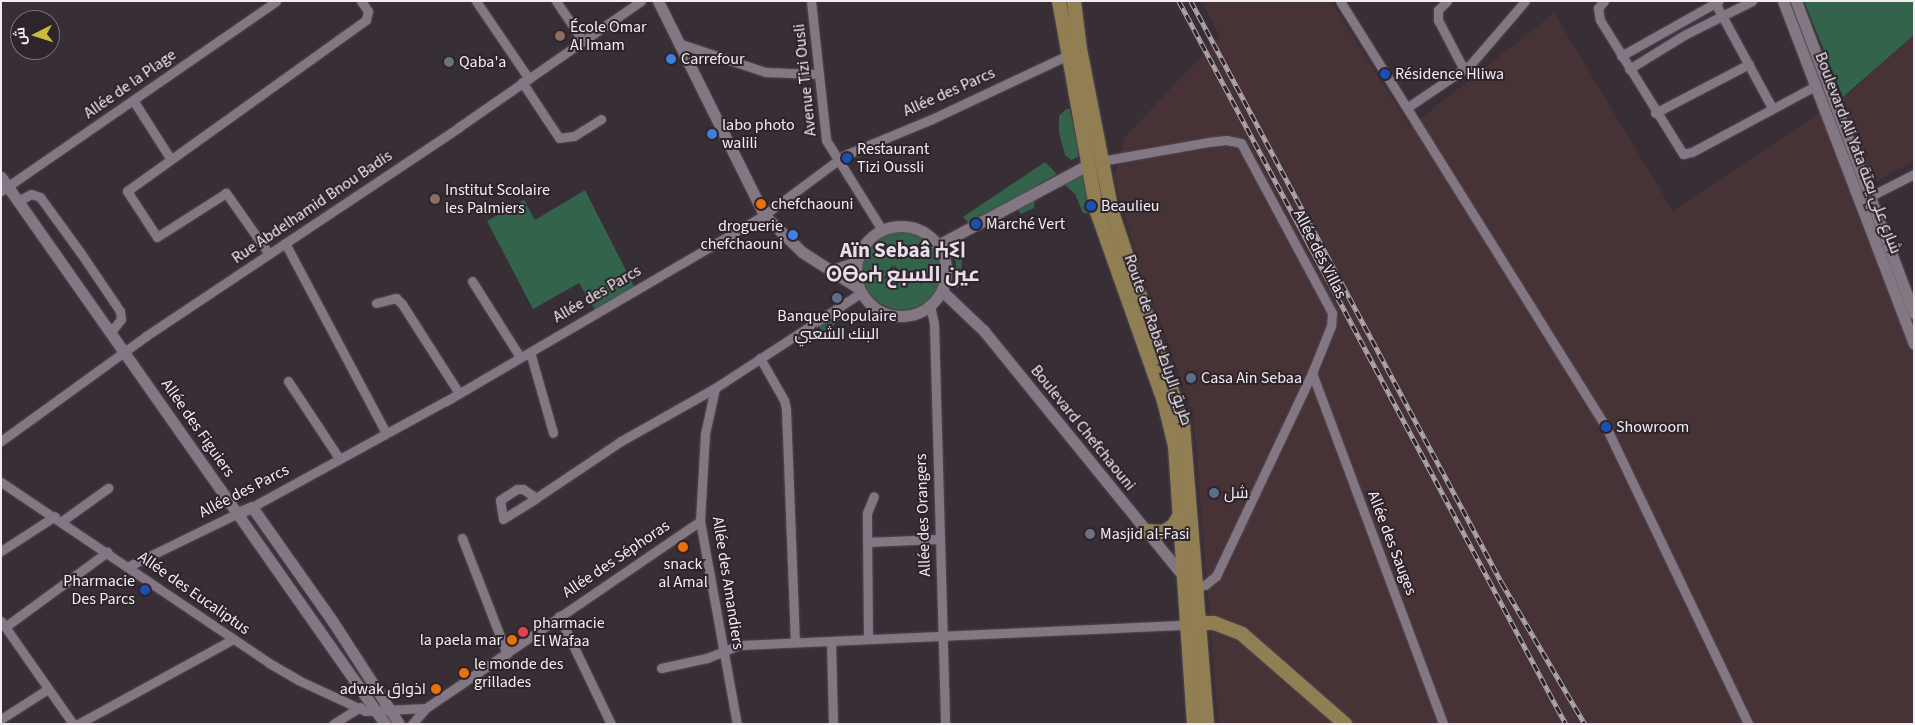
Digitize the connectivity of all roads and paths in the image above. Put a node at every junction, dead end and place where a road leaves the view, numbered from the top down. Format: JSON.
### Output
{"nodes":[{"id":1,"x":276,"y":1,"type":"edge"},
{"id":2,"x":361,"y":1,"type":"edge"},
{"id":3,"x":476,"y":1,"type":"edge"},
{"id":4,"x":556,"y":1,"type":"edge"},
{"id":5,"x":641,"y":1,"type":"edge"},
{"id":6,"x":658,"y":1,"type":"edge"},
{"id":7,"x":811,"y":1,"type":"edge"},
{"id":8,"x":1059,"y":1,"type":"edge"},
{"id":9,"x":1074,"y":1,"type":"edge"},
{"id":10,"x":1447,"y":1,"type":"edge"},
{"id":11,"x":1604,"y":1,"type":"edge"},
{"id":12,"x":1752,"y":1,"type":"edge"},
{"id":13,"x":1783,"y":1,"type":"edge"},
{"id":14,"x":1796,"y":1,"type":"edge"},
{"id":15,"x":1342,"y":2,"type":"edge"},
{"id":16,"x":1522,"y":2,"type":"edge"},
{"id":17,"x":1716,"y":2,"type":"edge"},
{"id":18,"x":1722,"y":16,"type":"junction"},
{"id":19,"x":583,"y":41,"type":"junction"},
{"id":20,"x":681,"y":44,"type":"junction"},
{"id":21,"x":1080,"y":49,"type":"junction"},
{"id":22,"x":1067,"y":56,"type":"junction"},
{"id":23,"x":1621,"y":56,"type":"junction"},
{"id":24,"x":1749,"y":64,"type":"junction"},
{"id":25,"x":1629,"y":69,"type":"junction"},
{"id":26,"x":1464,"y":70,"type":"junction"},
{"id":27,"x":818,"y":74,"type":"junction"},
{"id":28,"x":526,"y":81,"type":"junction"},
{"id":29,"x":1815,"y":86,"type":"junction"},
{"id":30,"x":133,"y":100,"type":"junction"},
{"id":31,"x":1408,"y":107,"type":"junction"},
{"id":32,"x":1772,"y":108,"type":"junction"},
{"id":33,"x":1655,"y":113,"type":"junction"},
{"id":34,"x":601,"y":119,"type":"dead end"},
{"id":35,"x":170,"y":158,"type":"junction"},
{"id":36,"x":836,"y":160,"type":"junction"},
{"id":37,"x":1094,"y":163,"type":"junction"},
{"id":38,"x":1914,"y":174,"type":"edge"},
{"id":39,"x":4,"y":185,"type":"edge"},
{"id":40,"x":1870,"y":197,"type":"junction"},
{"id":41,"x":18,"y":201,"type":"junction"},
{"id":42,"x":1859,"y":202,"type":"junction"},
{"id":43,"x":764,"y":215,"type":"junction"},
{"id":44,"x":882,"y":230,"type":"junction"},
{"id":45,"x":285,"y":243,"type":"junction"},
{"id":46,"x":938,"y":245,"type":"junction"},
{"id":47,"x":269,"y":254,"type":"junction"},
{"id":48,"x":856,"y":262,"type":"junction"},
{"id":49,"x":830,"y":271,"type":"junction"},
{"id":50,"x":472,"y":281,"type":"dead end"},
{"id":51,"x":1898,"y":286,"type":"junction"},
{"id":52,"x":860,"y":291,"type":"junction"},
{"id":53,"x":942,"y":291,"type":"junction"},
{"id":54,"x":376,"y":303,"type":"dead end"},
{"id":55,"x":930,"y":306,"type":"junction"},
{"id":56,"x":1914,"y":313,"type":"edge"},
{"id":57,"x":111,"y":332,"type":"junction"},
{"id":58,"x":1914,"y":344,"type":"edge"},
{"id":59,"x":124,"y":351,"type":"junction"},
{"id":60,"x":530,"y":352,"type":"junction"},
{"id":61,"x":520,"y":357,"type":"junction"},
{"id":62,"x":760,"y":358,"type":"junction"},
{"id":63,"x":1312,"y":373,"type":"junction"},
{"id":64,"x":288,"y":381,"type":"dead end"},
{"id":65,"x":714,"y":388,"type":"junction"},
{"id":66,"x":460,"y":393,"type":"junction"},
{"id":67,"x":386,"y":433,"type":"junction"},
{"id":68,"x":553,"y":433,"type":"dead end"},
{"id":69,"x":1,"y":441,"type":"edge"},
{"id":70,"x":339,"y":458,"type":"junction"},
{"id":71,"x":1,"y":482,"type":"edge"},
{"id":72,"x":108,"y":488,"type":"dead end"},
{"id":73,"x":874,"y":496,"type":"dead end"},
{"id":74,"x":536,"y":498,"type":"dead end"},
{"id":75,"x":252,"y":507,"type":"junction"},
{"id":76,"x":238,"y":514,"type":"junction"},
{"id":77,"x":1180,"y":515,"type":"junction"},
{"id":78,"x":58,"y":518,"type":"junction"},
{"id":79,"x":700,"y":521,"type":"junction"},
{"id":80,"x":1146,"y":531,"type":"junction"},
{"id":81,"x":462,"y":538,"type":"dead end"},
{"id":82,"x":938,"y":539,"type":"junction"},
{"id":83,"x":867,"y":542,"type":"junction"},
{"id":84,"x":1,"y":552,"type":"edge"},
{"id":85,"x":107,"y":552,"type":"junction"},
{"id":86,"x":129,"y":566,"type":"junction"},
{"id":87,"x":1191,"y":583,"type":"junction"},
{"id":88,"x":559,"y":616,"type":"junction"},
{"id":89,"x":1193,"y":623,"type":"junction"},
{"id":90,"x":3,"y":624,"type":"edge"},
{"id":91,"x":942,"y":636,"type":"junction"},
{"id":92,"x":233,"y":639,"type":"junction"},
{"id":93,"x":868,"y":639,"type":"junction"},
{"id":94,"x":831,"y":641,"type":"junction"},
{"id":95,"x":795,"y":642,"type":"junction"},
{"id":96,"x":723,"y":651,"type":"junction"},
{"id":97,"x":507,"y":654,"type":"junction"},
{"id":98,"x":662,"y":668,"type":"dead end"},
{"id":99,"x":48,"y":689,"type":"junction"},
{"id":100,"x":370,"y":700,"type":"junction"},
{"id":101,"x":358,"y":708,"type":"junction"},
{"id":102,"x":426,"y":708,"type":"junction"},
{"id":103,"x":389,"y":709,"type":"junction"},
{"id":104,"x":378,"y":712,"type":"junction"},
{"id":105,"x":1,"y":719,"type":"edge"},
{"id":106,"x":73,"y":724,"type":"edge"},
{"id":107,"x":78,"y":724,"type":"edge"},
{"id":108,"x":333,"y":724,"type":"edge"},
{"id":109,"x":385,"y":724,"type":"edge"},
{"id":110,"x":399,"y":724,"type":"edge"},
{"id":111,"x":412,"y":724,"type":"edge"},
{"id":112,"x":611,"y":724,"type":"edge"},
{"id":113,"x":737,"y":724,"type":"edge"},
{"id":114,"x":833,"y":724,"type":"edge"},
{"id":115,"x":945,"y":724,"type":"edge"},
{"id":116,"x":1194,"y":724,"type":"edge"},
{"id":117,"x":1207,"y":724,"type":"edge"},
{"id":118,"x":1345,"y":724,"type":"edge"},
{"id":119,"x":1443,"y":724,"type":"edge"},
{"id":120,"x":1748,"y":724,"type":"edge"}],
"edges":[{"from":1,"to":30,"type":"street","name":"Allée de la Plage"},
{"from":2,"to":35,"type":"street"},
{"from":3,"to":28,"type":"street"},
{"from":4,"to":19,"type":"street"},
{"from":5,"to":19,"type":"street","name":"Rue Abdelhamid Bnou Badis"},
{"from":6,"to":20,"type":"street"},
{"from":7,"to":27,"type":"street","name":"Avenue Tizi Ousli"},
{"from":8,"to":22,"type":"main road","name":"Route de Rabat طريق الرباط"},
{"from":9,"to":21,"type":"main road","name":"Route de Rabat طريق الرباط"},
{"from":10,"to":26,"type":"street"},
{"from":11,"to":23,"type":"street"},
{"from":12,"to":18,"type":"street"},
{"from":13,"to":29,"type":"street","name":"Boulevard Ali Yata شارع علي يعتة"},
{"from":14,"to":40,"type":"street","name":"Boulevard Ali Yata شارع علي يعتة"},
{"from":15,"to":31,"type":"street"},
{"from":16,"to":26,"type":"street"},
{"from":17,"to":18,"type":"street"},
{"from":17,"to":23,"type":"street"},
{"from":18,"to":24,"type":"street"},
{"from":18,"to":25,"type":"street"},
{"from":19,"to":28,"type":"street","name":"Rue Abdelhamid Bnou Badis"},
{"from":20,"to":27,"type":"street"},
{"from":20,"to":43,"type":"street"},
{"from":21,"to":22,"type":"street","name":"Allée des Parcs"},
{"from":21,"to":37,"type":"main road","name":"Route de Rabat طريق الرباط"},
{"from":22,"to":36,"type":"street","name":"Allée des Parcs"},
{"from":22,"to":37,"type":"main road","name":"Route de Rabat طريق الرباط"},
{"from":23,"to":25,"type":"street"},
{"from":24,"to":32,"type":"street"},
{"from":24,"to":33,"type":"street"},
{"from":25,"to":33,"type":"street"},
{"from":26,"to":31,"type":"street"},
{"from":27,"to":36,"type":"street","name":"Avenue Tizi Ousli"},
{"from":28,"to":34,"type":"street"},
{"from":28,"to":45,"type":"street","name":"Rue Abdelhamid Bnou Badis"},
{"from":29,"to":32,"type":"street"},
{"from":29,"to":42,"type":"street","name":"Boulevard Ali Yata شارع علي يعتة"},
{"from":30,"to":35,"type":"street"},
{"from":30,"to":39,"type":"street","name":"Allée de la Plage"},
{"from":31,"to":120,"type":"street"},
{"from":32,"to":33,"type":"street"},
{"from":35,"to":47,"type":"street"},
{"from":36,"to":43,"type":"street","name":"Allée des Parcs"},
{"from":36,"to":44,"type":"street","name":"Avenue Tizi Ousli"},
{"from":37,"to":46,"type":"street","name":"Allée des Villas"},
{"from":37,"to":63,"type":"street","name":"Allée des Villas"},
{"from":37,"to":77,"type":"main road","name":"Route de Rabat طريق الرباط"},
{"from":37,"to":87,"type":"main road","name":"Route de Rabat طريق الرباط"},
{"from":38,"to":40,"type":"street"},
{"from":39,"to":41,"type":"street","name":"Allée des Figuiers"},
{"from":40,"to":42,"type":"street"},
{"from":40,"to":51,"type":"street","name":"Boulevard Ali Yata شارع علي يعتة"},
{"from":41,"to":57,"type":"street","name":"Allée des Figuiers"},
{"from":41,"to":57,"type":"street"},
{"from":42,"to":51,"type":"street","name":"Boulevard Ali Yata شارع علي يعتة"},
{"from":43,"to":49,"type":"street"},
{"from":43,"to":60,"type":"street","name":"Allée des Parcs"},
{"from":44,"to":46,"type":"street"},
{"from":44,"to":48,"type":"street"},
{"from":45,"to":47,"type":"street","name":"Rue Abdelhamid Bnou Badis"},
{"from":45,"to":67,"type":"street"},
{"from":46,"to":53,"type":"street"},
{"from":47,"to":59,"type":"street","name":"Rue Abdelhamid Bnou Badis"},
{"from":48,"to":49,"type":"street"},
{"from":48,"to":52,"type":"street"},
{"from":49,"to":52,"type":"street"},
{"from":50,"to":61,"type":"street"},
{"from":51,"to":56,"type":"street","name":"Boulevard Ali Yata شارع علي يعتة"},
{"from":51,"to":58,"type":"street","name":"Boulevard Ali Yata شارع علي يعتة"},
{"from":52,"to":55,"type":"street"},
{"from":52,"to":62,"type":"street"},
{"from":53,"to":55,"type":"street"},
{"from":53,"to":80,"type":"street","name":"Boulevard Chefchaouni"},
{"from":54,"to":66,"type":"street"},
{"from":55,"to":82,"type":"street","name":"Allée des Orangers"},
{"from":57,"to":59,"type":"street","name":"Allée des Figuiers"},
{"from":59,"to":69,"type":"street","name":"Rue Abdelhamid Bnou Badis"},
{"from":59,"to":76,"type":"street","name":"Allée des Figuiers"},
{"from":60,"to":61,"type":"street","name":"Allée des Parcs"},
{"from":60,"to":68,"type":"street"},
{"from":61,"to":66,"type":"street","name":"Allée des Parcs"},
{"from":62,"to":65,"type":"street"},
{"from":62,"to":95,"type":"street"},
{"from":63,"to":87,"type":"street","name":"Allée des Villas"},
{"from":63,"to":119,"type":"street","name":"Allée des Sauges"},
{"from":64,"to":70,"type":"street"},
{"from":65,"to":74,"type":"street"},
{"from":65,"to":79,"type":"street","name":"Allée des Amandiers"},
{"from":66,"to":67,"type":"street","name":"Allée des Parcs"},
{"from":67,"to":70,"type":"street","name":"Allée des Parcs"},
{"from":70,"to":75,"type":"street","name":"Allée des Parcs"},
{"from":71,"to":78,"type":"street","name":"Allée des Eucaliptus"},
{"from":72,"to":78,"type":"street"},
{"from":73,"to":83,"type":"street"},
{"from":75,"to":76,"type":"street","name":"Allée des Parcs"},
{"from":75,"to":103,"type":"street"},
{"from":76,"to":86,"type":"street","name":"Allée des Parcs"},
{"from":76,"to":100,"type":"street","name":"Allée des Figuiers"},
{"from":77,"to":80,"type":"main road"},
{"from":77,"to":87,"type":"main road","name":"Route de Rabat طريق الرباط"},
{"from":78,"to":84,"type":"street"},
{"from":78,"to":85,"type":"street","name":"Allée des Eucaliptus"},
{"from":79,"to":88,"type":"street","name":"Allée des Séphoras"},
{"from":79,"to":96,"type":"street","name":"Allée des Amandiers"},
{"from":80,"to":87,"type":"street","name":"Boulevard Chefchaouni"},
{"from":81,"to":97,"type":"street"},
{"from":82,"to":83,"type":"street"},
{"from":82,"to":91,"type":"street","name":"Allée des Orangers"},
{"from":83,"to":93,"type":"street"},
{"from":85,"to":86,"type":"street","name":"Allée des Eucaliptus"},
{"from":85,"to":90,"type":"street"},
{"from":86,"to":92,"type":"street","name":"Allée des Eucaliptus"},
{"from":87,"to":89,"type":"main road","name":"Route de Rabat طريق الرباط"},
{"from":88,"to":97,"type":"street","name":"Allée des Séphoras"},
{"from":88,"to":112,"type":"street"},
{"from":89,"to":91,"type":"street"},
{"from":89,"to":116,"type":"main road","name":"Route de Rabat طريق الرباط"},
{"from":89,"to":117,"type":"main road","name":"Route de Rabat طريق الرباط"},
{"from":89,"to":118,"type":"main road"},
{"from":90,"to":99,"type":"street"},
{"from":91,"to":93,"type":"street"},
{"from":91,"to":115,"type":"street","name":"Allée des Orangers"},
{"from":92,"to":101,"type":"street","name":"Allée des Eucaliptus"},
{"from":92,"to":107,"type":"street"},
{"from":93,"to":94,"type":"street"},
{"from":94,"to":95,"type":"street"},
{"from":94,"to":114,"type":"street"},
{"from":95,"to":96,"type":"street"},
{"from":96,"to":98,"type":"street"},
{"from":96,"to":113,"type":"street","name":"Allée des Amandiers"},
{"from":97,"to":102,"type":"street","name":"Allée des Séphoras"},
{"from":99,"to":105,"type":"street"},
{"from":99,"to":106,"type":"street"},
{"from":100,"to":101,"type":"street"},
{"from":100,"to":104,"type":"street","name":"Allée des Figuiers"},
{"from":101,"to":104,"type":"street","name":"Allée des Eucaliptus"},
{"from":101,"to":108,"type":"street"},
{"from":102,"to":103,"type":"street"},
{"from":102,"to":111,"type":"street","name":"Allée des Séphoras"},
{"from":103,"to":104,"type":"street"},
{"from":103,"to":110,"type":"street"},
{"from":104,"to":109,"type":"street","name":"Allée des Figuiers"}]}
